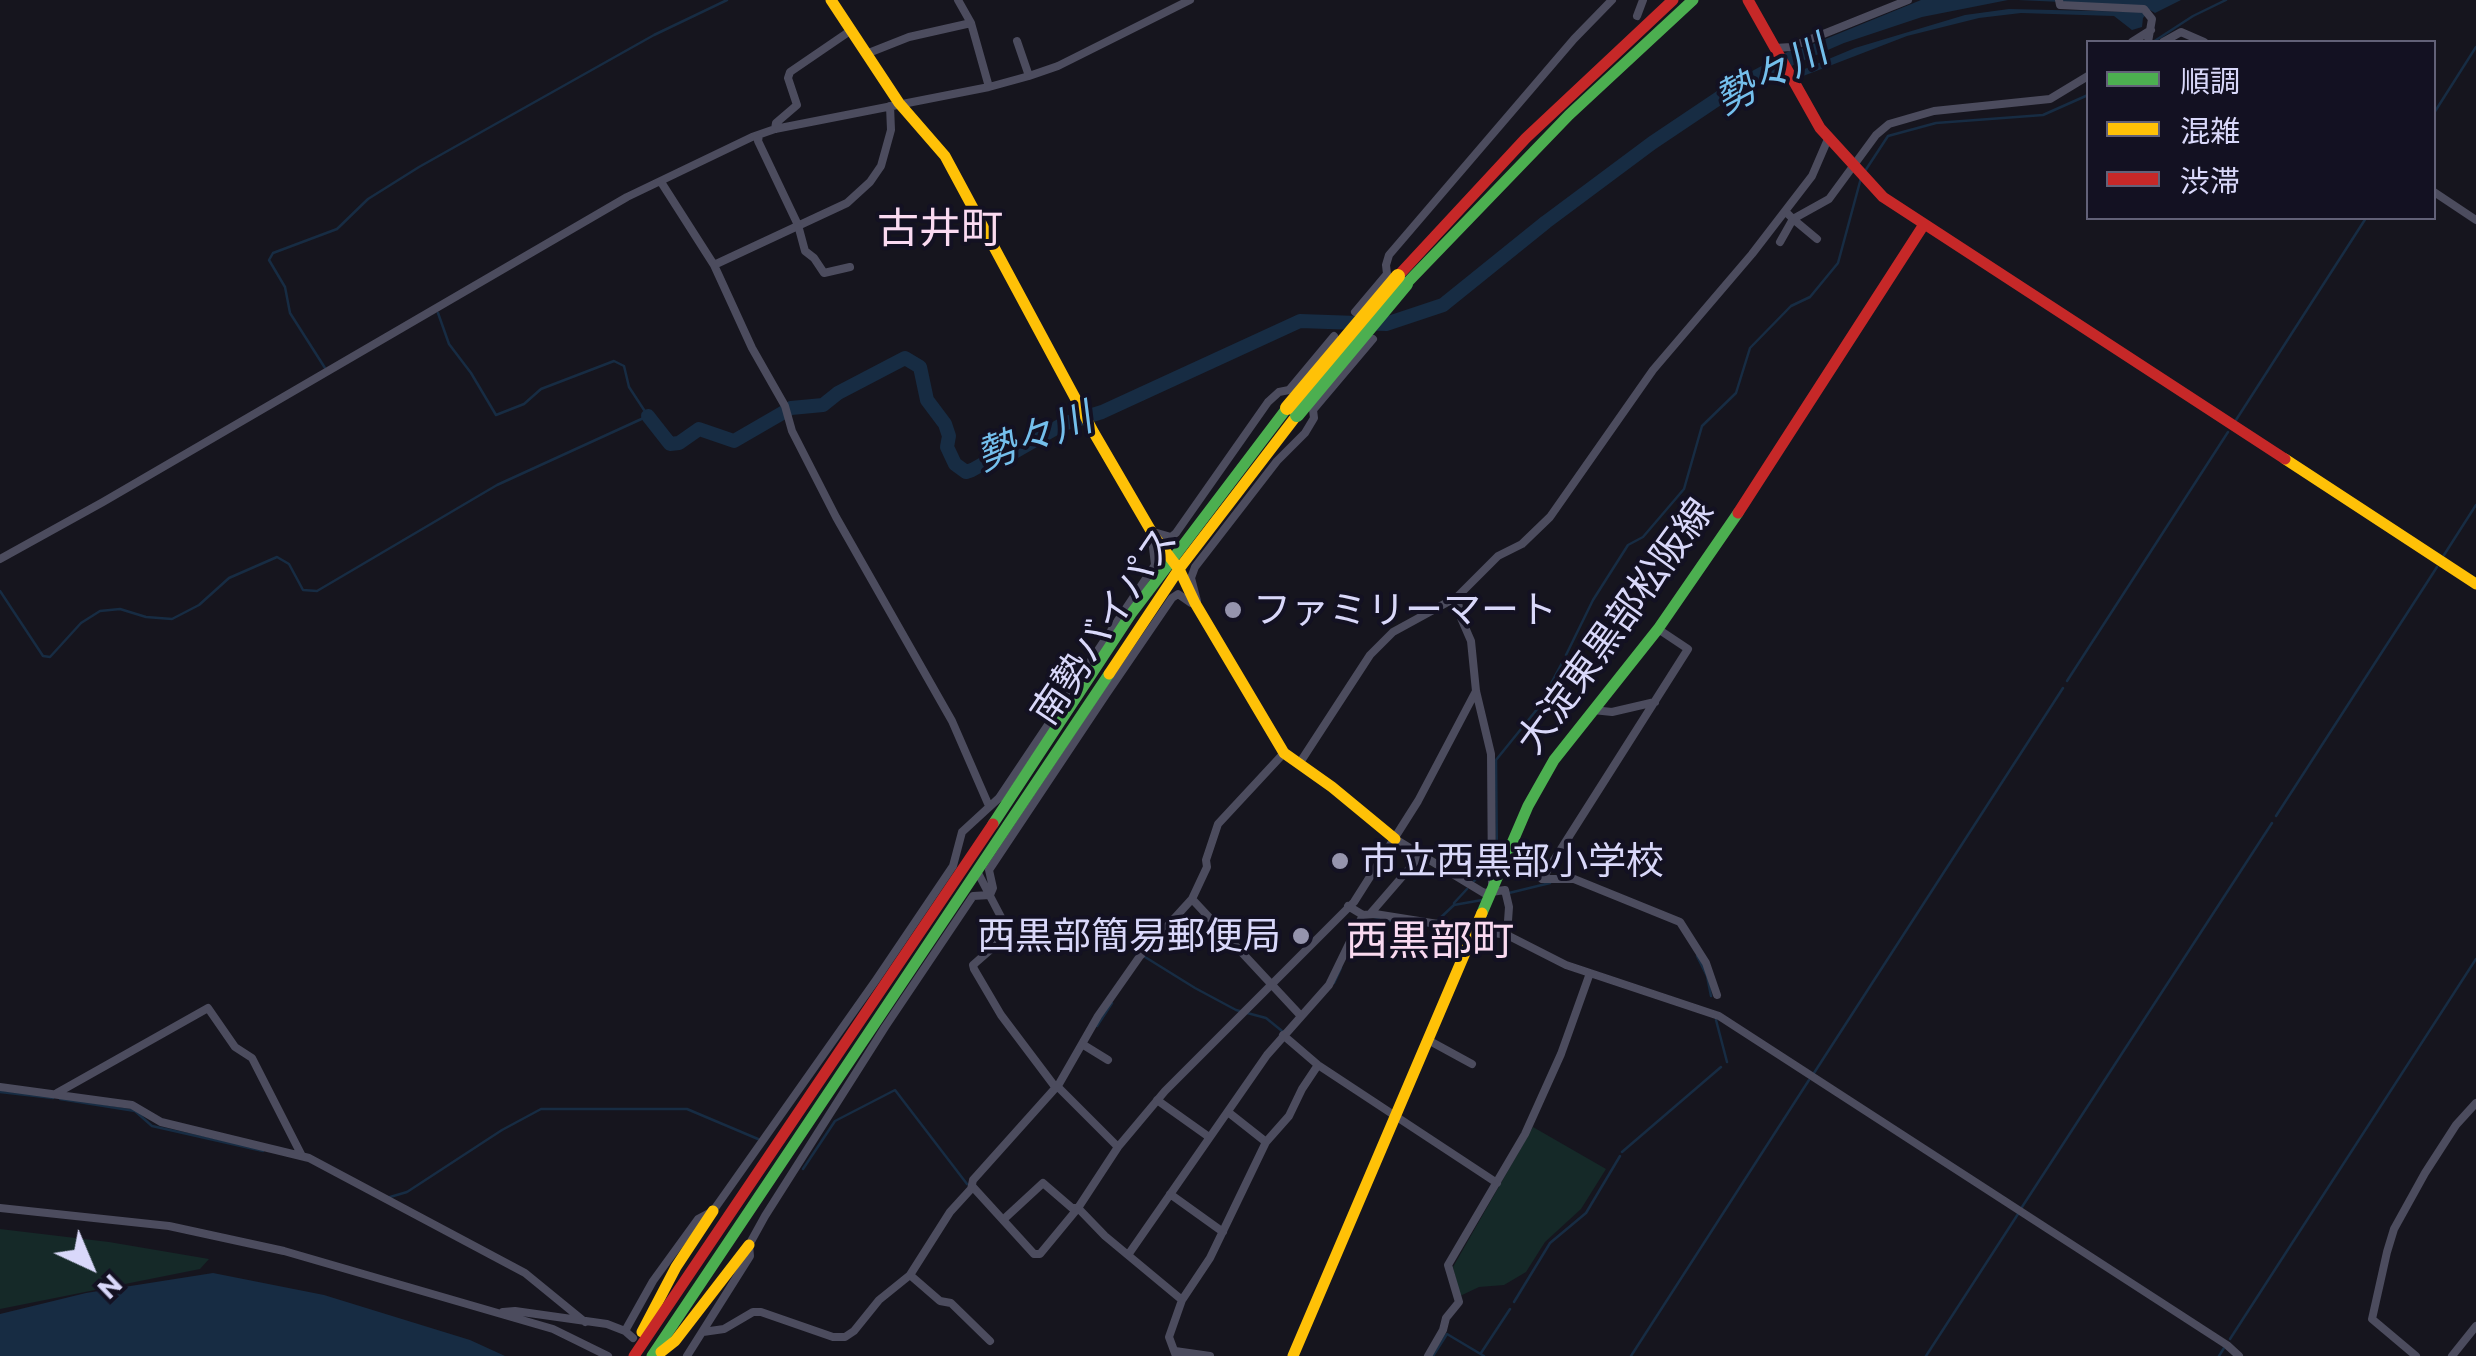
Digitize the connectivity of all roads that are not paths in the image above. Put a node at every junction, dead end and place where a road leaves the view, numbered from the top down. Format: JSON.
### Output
{"nodes":[{"id":1,"x":831,"y":0,"type":"edge"},
{"id":2,"x":958,"y":0,"type":"edge"},
{"id":3,"x":1190,"y":0,"type":"edge"},
{"id":4,"x":1612,"y":0,"type":"edge"},
{"id":5,"x":1643,"y":0,"type":"edge"},
{"id":6,"x":1673,"y":0,"type":"edge"},
{"id":7,"x":1693,"y":0,"type":"edge"},
{"id":8,"x":1908,"y":0,"type":"edge"},
{"id":9,"x":2059,"y":1,"type":"edge"},
{"id":10,"x":1752,"y":2,"type":"edge"},
{"id":11,"x":1637,"y":16,"type":"dead end"},
{"id":12,"x":971,"y":23,"type":"junction"},
{"id":13,"x":2151,"y":30,"type":"junction"},
{"id":14,"x":850,"y":31,"type":"junction"},
{"id":15,"x":2135,"y":40,"type":"edge"},
{"id":16,"x":2148,"y":40,"type":"edge"},
{"id":17,"x":2167,"y":40,"type":"edge"},
{"id":18,"x":2199,"y":40,"type":"edge"},
{"id":19,"x":1017,"y":41,"type":"dead end"},
{"id":20,"x":1777,"y":50,"type":"junction"},
{"id":21,"x":866,"y":54,"type":"junction"},
{"id":22,"x":1030,"y":76,"type":"junction"},
{"id":23,"x":2086,"y":77,"type":"edge"},
{"id":24,"x":990,"y":87,"type":"junction"},
{"id":25,"x":894,"y":105,"type":"junction"},
{"id":26,"x":775,"y":129,"type":"junction"},
{"id":27,"x":759,"y":135,"type":"junction"},
{"id":28,"x":1828,"y":140,"type":"junction"},
{"id":29,"x":1859,"y":174,"type":"junction"},
{"id":30,"x":662,"y":182,"type":"junction"},
{"id":31,"x":2436,"y":193,"type":"edge"},
{"id":32,"x":1785,"y":211,"type":"junction"},
{"id":33,"x":1793,"y":219,"type":"junction"},
{"id":34,"x":2476,"y":220,"type":"edge"},
{"id":35,"x":798,"y":225,"type":"junction"},
{"id":36,"x":1923,"y":226,"type":"junction"},
{"id":37,"x":1817,"y":239,"type":"dead end"},
{"id":38,"x":1780,"y":242,"type":"dead end"},
{"id":39,"x":714,"y":265,"type":"junction"},
{"id":40,"x":850,"y":267,"type":"dead end"},
{"id":41,"x":1402,"y":280,"type":"junction"},
{"id":42,"x":1356,"y":312,"type":"dead end"},
{"id":43,"x":1334,"y":336,"type":"dead end"},
{"id":44,"x":1372,"y":339,"type":"dead end"},
{"id":45,"x":1154,"y":536,"type":"junction"},
{"id":46,"x":0,"y":558,"type":"edge"},
{"id":47,"x":1174,"y":564,"type":"junction"},
{"id":48,"x":2476,"y":584,"type":"edge"},
{"id":49,"x":1456,"y":597,"type":"junction"},
{"id":50,"x":1194,"y":604,"type":"junction"},
{"id":51,"x":1658,"y":629,"type":"junction"},
{"id":52,"x":1476,"y":691,"type":"junction"},
{"id":53,"x":1655,"y":702,"type":"junction"},
{"id":54,"x":1593,"y":710,"type":"junction"},
{"id":55,"x":1284,"y":753,"type":"junction"},
{"id":56,"x":1299,"y":764,"type":"junction"},
{"id":57,"x":989,"y":806,"type":"junction"},
{"id":58,"x":1395,"y":839,"type":"junction"},
{"id":59,"x":960,"y":843,"type":"junction"},
{"id":60,"x":1421,"y":855,"type":"junction"},
{"id":61,"x":973,"y":866,"type":"junction"},
{"id":62,"x":990,"y":894,"type":"junction"},
{"id":63,"x":1496,"y":894,"type":"junction"},
{"id":64,"x":1192,"y":899,"type":"junction"},
{"id":65,"x":1348,"y":906,"type":"junction"},
{"id":66,"x":1367,"y":914,"type":"junction"},
{"id":67,"x":1474,"y":929,"type":"junction"},
{"id":68,"x":1506,"y":935,"type":"junction"},
{"id":69,"x":1590,"y":973,"type":"junction"},
{"id":70,"x":1270,"y":985,"type":"junction"},
{"id":71,"x":1717,"y":995,"type":"dead end"},
{"id":72,"x":1300,"y":1015,"type":"junction"},
{"id":73,"x":1285,"y":1034,"type":"junction"},
{"id":74,"x":1428,"y":1040,"type":"junction"},
{"id":75,"x":1084,"y":1045,"type":"junction"},
{"id":76,"x":1108,"y":1060,"type":"dead end"},
{"id":77,"x":1472,"y":1064,"type":"dead end"},
{"id":78,"x":1318,"y":1066,"type":"junction"},
{"id":79,"x":0,"y":1088,"type":"edge"},
{"id":80,"x":1058,"y":1088,"type":"junction"},
{"id":81,"x":57,"y":1092,"type":"junction"},
{"id":82,"x":1157,"y":1100,"type":"junction"},
{"id":83,"x":2476,"y":1104,"type":"edge"},
{"id":84,"x":1228,"y":1112,"type":"junction"},
{"id":85,"x":1396,"y":1118,"type":"junction"},
{"id":86,"x":1209,"y":1138,"type":"junction"},
{"id":87,"x":1266,"y":1142,"type":"junction"},
{"id":88,"x":1118,"y":1147,"type":"junction"},
{"id":89,"x":302,"y":1156,"type":"junction"},
{"id":90,"x":1497,"y":1183,"type":"junction"},
{"id":91,"x":972,"y":1186,"type":"junction"},
{"id":92,"x":1170,"y":1194,"type":"junction"},
{"id":93,"x":0,"y":1208,"type":"edge"},
{"id":94,"x":1078,"y":1208,"type":"junction"},
{"id":95,"x":713,"y":1211,"type":"junction"},
{"id":96,"x":1004,"y":1220,"type":"junction"},
{"id":97,"x":1222,"y":1232,"type":"junction"},
{"id":98,"x":749,"y":1244,"type":"junction"},
{"id":99,"x":1128,"y":1255,"type":"junction"},
{"id":100,"x":910,"y":1274,"type":"junction"},
{"id":101,"x":1182,"y":1300,"type":"junction"},
{"id":102,"x":499,"y":1313,"type":"junction"},
{"id":103,"x":585,"y":1322,"type":"junction"},
{"id":104,"x":2476,"y":1326,"type":"edge"},
{"id":105,"x":624,"y":1331,"type":"junction"},
{"id":106,"x":703,"y":1332,"type":"junction"},
{"id":107,"x":633,"y":1338,"type":"dead end"},
{"id":108,"x":990,"y":1340,"type":"dead end"},
{"id":109,"x":1176,"y":1353,"type":"edge"},
{"id":110,"x":608,"y":1356,"type":"edge"},
{"id":111,"x":634,"y":1356,"type":"edge"},
{"id":112,"x":654,"y":1356,"type":"edge"},
{"id":113,"x":686,"y":1356,"type":"edge"},
{"id":114,"x":1210,"y":1356,"type":"edge"},
{"id":115,"x":1293,"y":1356,"type":"edge"},
{"id":116,"x":1428,"y":1356,"type":"edge"},
{"id":117,"x":2239,"y":1356,"type":"edge"},
{"id":118,"x":2416,"y":1356,"type":"edge"},
{"id":119,"x":2452,"y":1356,"type":"edge"}],
"edges":[{"from":1,"to":14,"type":"main road"},
{"from":2,"to":12,"type":"street"},
{"from":3,"to":22,"type":"street"},
{"from":4,"to":42,"type":"street"},
{"from":5,"to":11,"type":"street"},
{"from":6,"to":41,"type":"main road","name":"南勢バイパス"},
{"from":7,"to":41,"type":"main road","name":"南勢バイパス"},
{"from":8,"to":20,"type":"street"},
{"from":9,"to":13,"type":"street"},
{"from":10,"to":20,"type":"main road"},
{"from":12,"to":21,"type":"street"},
{"from":12,"to":24,"type":"street"},
{"from":13,"to":15,"type":"street"},
{"from":13,"to":16,"type":"street"},
{"from":14,"to":21,"type":"main road"},
{"from":14,"to":26,"type":"street"},
{"from":17,"to":18,"type":"street"},
{"from":19,"to":22,"type":"street"},
{"from":20,"to":28,"type":"main road"},
{"from":21,"to":25,"type":"main road"},
{"from":22,"to":24,"type":"street"},
{"from":23,"to":29,"type":"street"},
{"from":24,"to":25,"type":"street"},
{"from":25,"to":26,"type":"street"},
{"from":25,"to":35,"type":"street"},
{"from":25,"to":45,"type":"main road"},
{"from":26,"to":27,"type":"street"},
{"from":27,"to":30,"type":"street"},
{"from":27,"to":35,"type":"street"},
{"from":28,"to":29,"type":"main road"},
{"from":28,"to":32,"type":"street"},
{"from":29,"to":33,"type":"street"},
{"from":29,"to":36,"type":"main road"},
{"from":30,"to":39,"type":"street"},
{"from":30,"to":46,"type":"street"},
{"from":31,"to":34,"type":"street"},
{"from":32,"to":33,"type":"street"},
{"from":32,"to":49,"type":"street"},
{"from":33,"to":37,"type":"street"},
{"from":33,"to":38,"type":"street"},
{"from":35,"to":39,"type":"street"},
{"from":35,"to":40,"type":"street"},
{"from":36,"to":48,"type":"main road"},
{"from":36,"to":51,"type":"main road","name":"大淀東黒部松阪線"},
{"from":39,"to":57,"type":"street"},
{"from":41,"to":47,"type":"main road","name":"南勢バイパス","bridge":true},
{"from":43,"to":45,"type":"street"},
{"from":44,"to":50,"type":"street"},
{"from":45,"to":47,"type":"main road"},
{"from":45,"to":57,"type":"street"},
{"from":47,"to":50,"type":"main road"},
{"from":47,"to":61,"type":"main road","name":"南勢バイパス"},
{"from":49,"to":52,"type":"street"},
{"from":49,"to":56,"type":"street"},
{"from":50,"to":55,"type":"main road"},
{"from":50,"to":62,"type":"street"},
{"from":51,"to":53,"type":"street"},
{"from":51,"to":54,"type":"main road","name":"大淀東黒部松阪線"},
{"from":52,"to":58,"type":"street"},
{"from":52,"to":63,"type":"street"},
{"from":53,"to":54,"type":"street"},
{"from":53,"to":71,"type":"street"},
{"from":54,"to":63,"type":"main road","name":"大淀東黒部松阪線"},
{"from":55,"to":56,"type":"main road"},
{"from":55,"to":64,"type":"street"},
{"from":56,"to":58,"type":"main road"},
{"from":57,"to":59,"type":"street"},
{"from":58,"to":60,"type":"street"},
{"from":58,"to":65,"type":"street"},
{"from":59,"to":61,"type":"street"},
{"from":59,"to":95,"type":"street"},
{"from":60,"to":63,"type":"street"},
{"from":60,"to":66,"type":"street"},
{"from":61,"to":62,"type":"street"},
{"from":61,"to":111,"type":"main road","name":"南勢バイパス"},
{"from":61,"to":112,"type":"main road","name":"南勢バイパス"},
{"from":62,"to":80,"type":"street"},
{"from":62,"to":98,"type":"street"},
{"from":63,"to":67,"type":"main road","name":"大淀東黒部松阪線"},
{"from":63,"to":68,"type":"street"},
{"from":64,"to":70,"type":"street"},
{"from":64,"to":75,"type":"street"},
{"from":65,"to":66,"type":"street"},
{"from":65,"to":70,"type":"street"},
{"from":66,"to":67,"type":"street"},
{"from":66,"to":72,"type":"street"},
{"from":67,"to":68,"type":"street"},
{"from":67,"to":74,"type":"main road","name":"大淀東黒部松阪線"},
{"from":68,"to":69,"type":"street"},
{"from":69,"to":90,"type":"street"},
{"from":69,"to":117,"type":"street"},
{"from":70,"to":72,"type":"street"},
{"from":70,"to":82,"type":"street"},
{"from":72,"to":73,"type":"street"},
{"from":73,"to":78,"type":"street"},
{"from":73,"to":84,"type":"street"},
{"from":74,"to":77,"type":"street"},
{"from":74,"to":85,"type":"main road","name":"大淀東黒部松阪線"},
{"from":75,"to":76,"type":"street"},
{"from":75,"to":80,"type":"street"},
{"from":78,"to":85,"type":"street"},
{"from":78,"to":87,"type":"street"},
{"from":79,"to":81,"type":"street"},
{"from":80,"to":88,"type":"street"},
{"from":80,"to":91,"type":"street"},
{"from":81,"to":89,"type":"street"},
{"from":81,"to":89,"type":"street"},
{"from":82,"to":86,"type":"street"},
{"from":82,"to":88,"type":"street"},
{"from":83,"to":118,"type":"street"},
{"from":84,"to":86,"type":"street"},
{"from":84,"to":87,"type":"street"},
{"from":85,"to":90,"type":"street"},
{"from":85,"to":115,"type":"main road","name":"大淀東黒部松阪線"},
{"from":86,"to":92,"type":"street"},
{"from":87,"to":97,"type":"street"},
{"from":88,"to":94,"type":"street"},
{"from":89,"to":103,"type":"street"},
{"from":90,"to":116,"type":"street"},
{"from":91,"to":96,"type":"street"},
{"from":91,"to":100,"type":"street"},
{"from":92,"to":97,"type":"street"},
{"from":92,"to":99,"type":"street"},
{"from":93,"to":102,"type":"street"},
{"from":94,"to":96,"type":"street"},
{"from":94,"to":96,"type":"street"},
{"from":94,"to":99,"type":"street"},
{"from":95,"to":105,"type":"street"},
{"from":95,"to":111,"type":"main road"},
{"from":97,"to":101,"type":"street"},
{"from":98,"to":106,"type":"street"},
{"from":98,"to":112,"type":"main road"},
{"from":99,"to":101,"type":"street"},
{"from":100,"to":106,"type":"street"},
{"from":100,"to":108,"type":"street"},
{"from":101,"to":109,"type":"street"},
{"from":102,"to":103,"type":"street"},
{"from":102,"to":110,"type":"street"},
{"from":103,"to":105,"type":"street"},
{"from":104,"to":119,"type":"street"},
{"from":105,"to":107,"type":"street"},
{"from":106,"to":113,"type":"street"},
{"from":109,"to":114,"type":"street"}]}
